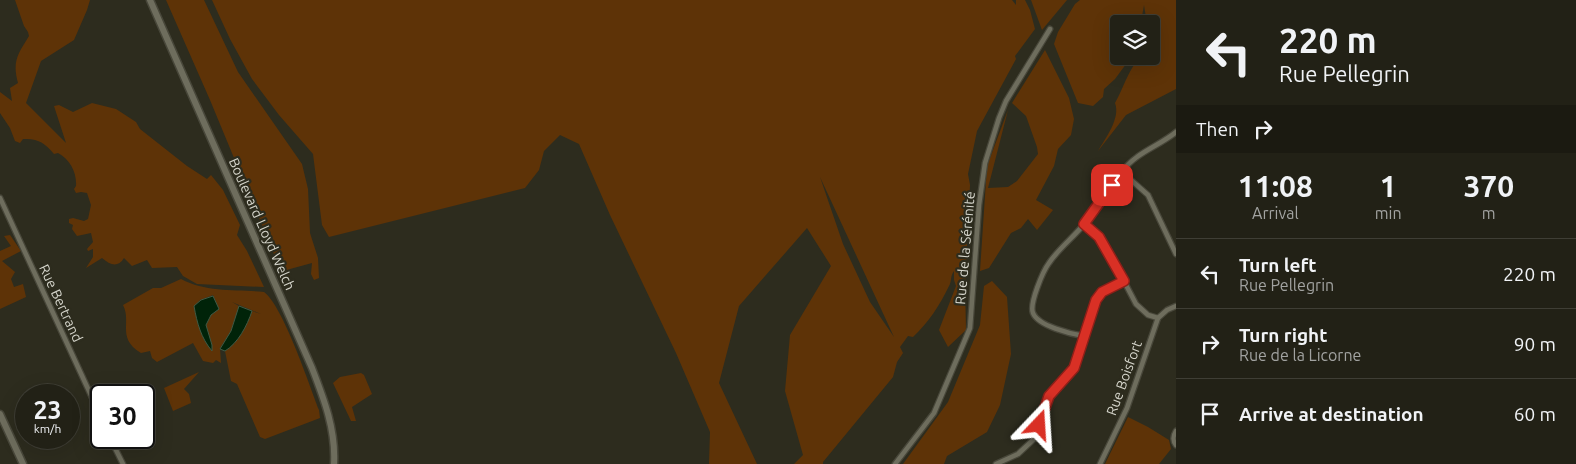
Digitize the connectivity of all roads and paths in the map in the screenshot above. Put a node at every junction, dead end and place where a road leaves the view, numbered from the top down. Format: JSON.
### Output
{"nodes":[{"id":1,"x":150,"y":0,"type":"edge"},
{"id":2,"x":1050,"y":29,"type":"dead end"},
{"id":3,"x":1176,"y":132,"type":"edge"},
{"id":4,"x":1122,"y":172,"type":"junction"},
{"id":5,"x":0,"y":198,"type":"edge"},
{"id":6,"x":1084,"y":224,"type":"junction"},
{"id":7,"x":1176,"y":254,"type":"edge"},
{"id":8,"x":1124,"y":281,"type":"junction"},
{"id":9,"x":1176,"y":306,"type":"edge"},
{"id":10,"x":1158,"y":318,"type":"junction"},
{"id":11,"x":1084,"y":336,"type":"junction"},
{"id":12,"x":90,"y":394,"type":"edge"},
{"id":13,"x":0,"y":414,"type":"edge"},
{"id":14,"x":1176,"y":431,"type":"edge"},
{"id":15,"x":1176,"y":445,"type":"edge"},
{"id":16,"x":116,"y":449,"type":"edge"},
{"id":17,"x":23,"y":464,"type":"edge"},
{"id":18,"x":123,"y":464,"type":"edge"},
{"id":19,"x":334,"y":464,"type":"edge"},
{"id":20,"x":894,"y":464,"type":"edge"},
{"id":21,"x":996,"y":464,"type":"edge"},
{"id":22,"x":1100,"y":464,"type":"edge"}],
"edges":[{"from":1,"to":19,"type":"main road","name":"Boulevard Lloyd Welch"},
{"from":2,"to":20,"type":"street","name":"Rue de la Sérénité"},
{"from":3,"to":4,"type":"street"},
{"from":4,"to":6,"type":"street"},
{"from":4,"to":7,"type":"street"},
{"from":5,"to":12,"type":"street","name":"Rue Bertrand"},
{"from":6,"to":8,"type":"street"},
{"from":6,"to":11,"type":"street"},
{"from":8,"to":10,"type":"street"},
{"from":8,"to":11,"type":"street"},
{"from":9,"to":10,"type":"street"},
{"from":10,"to":22,"type":"street","name":"Rue Boisfort"},
{"from":11,"to":21,"type":"street"},
{"from":13,"to":17,"type":"main road"},
{"from":14,"to":15,"type":"street"},
{"from":16,"to":18,"type":"street"}]}
